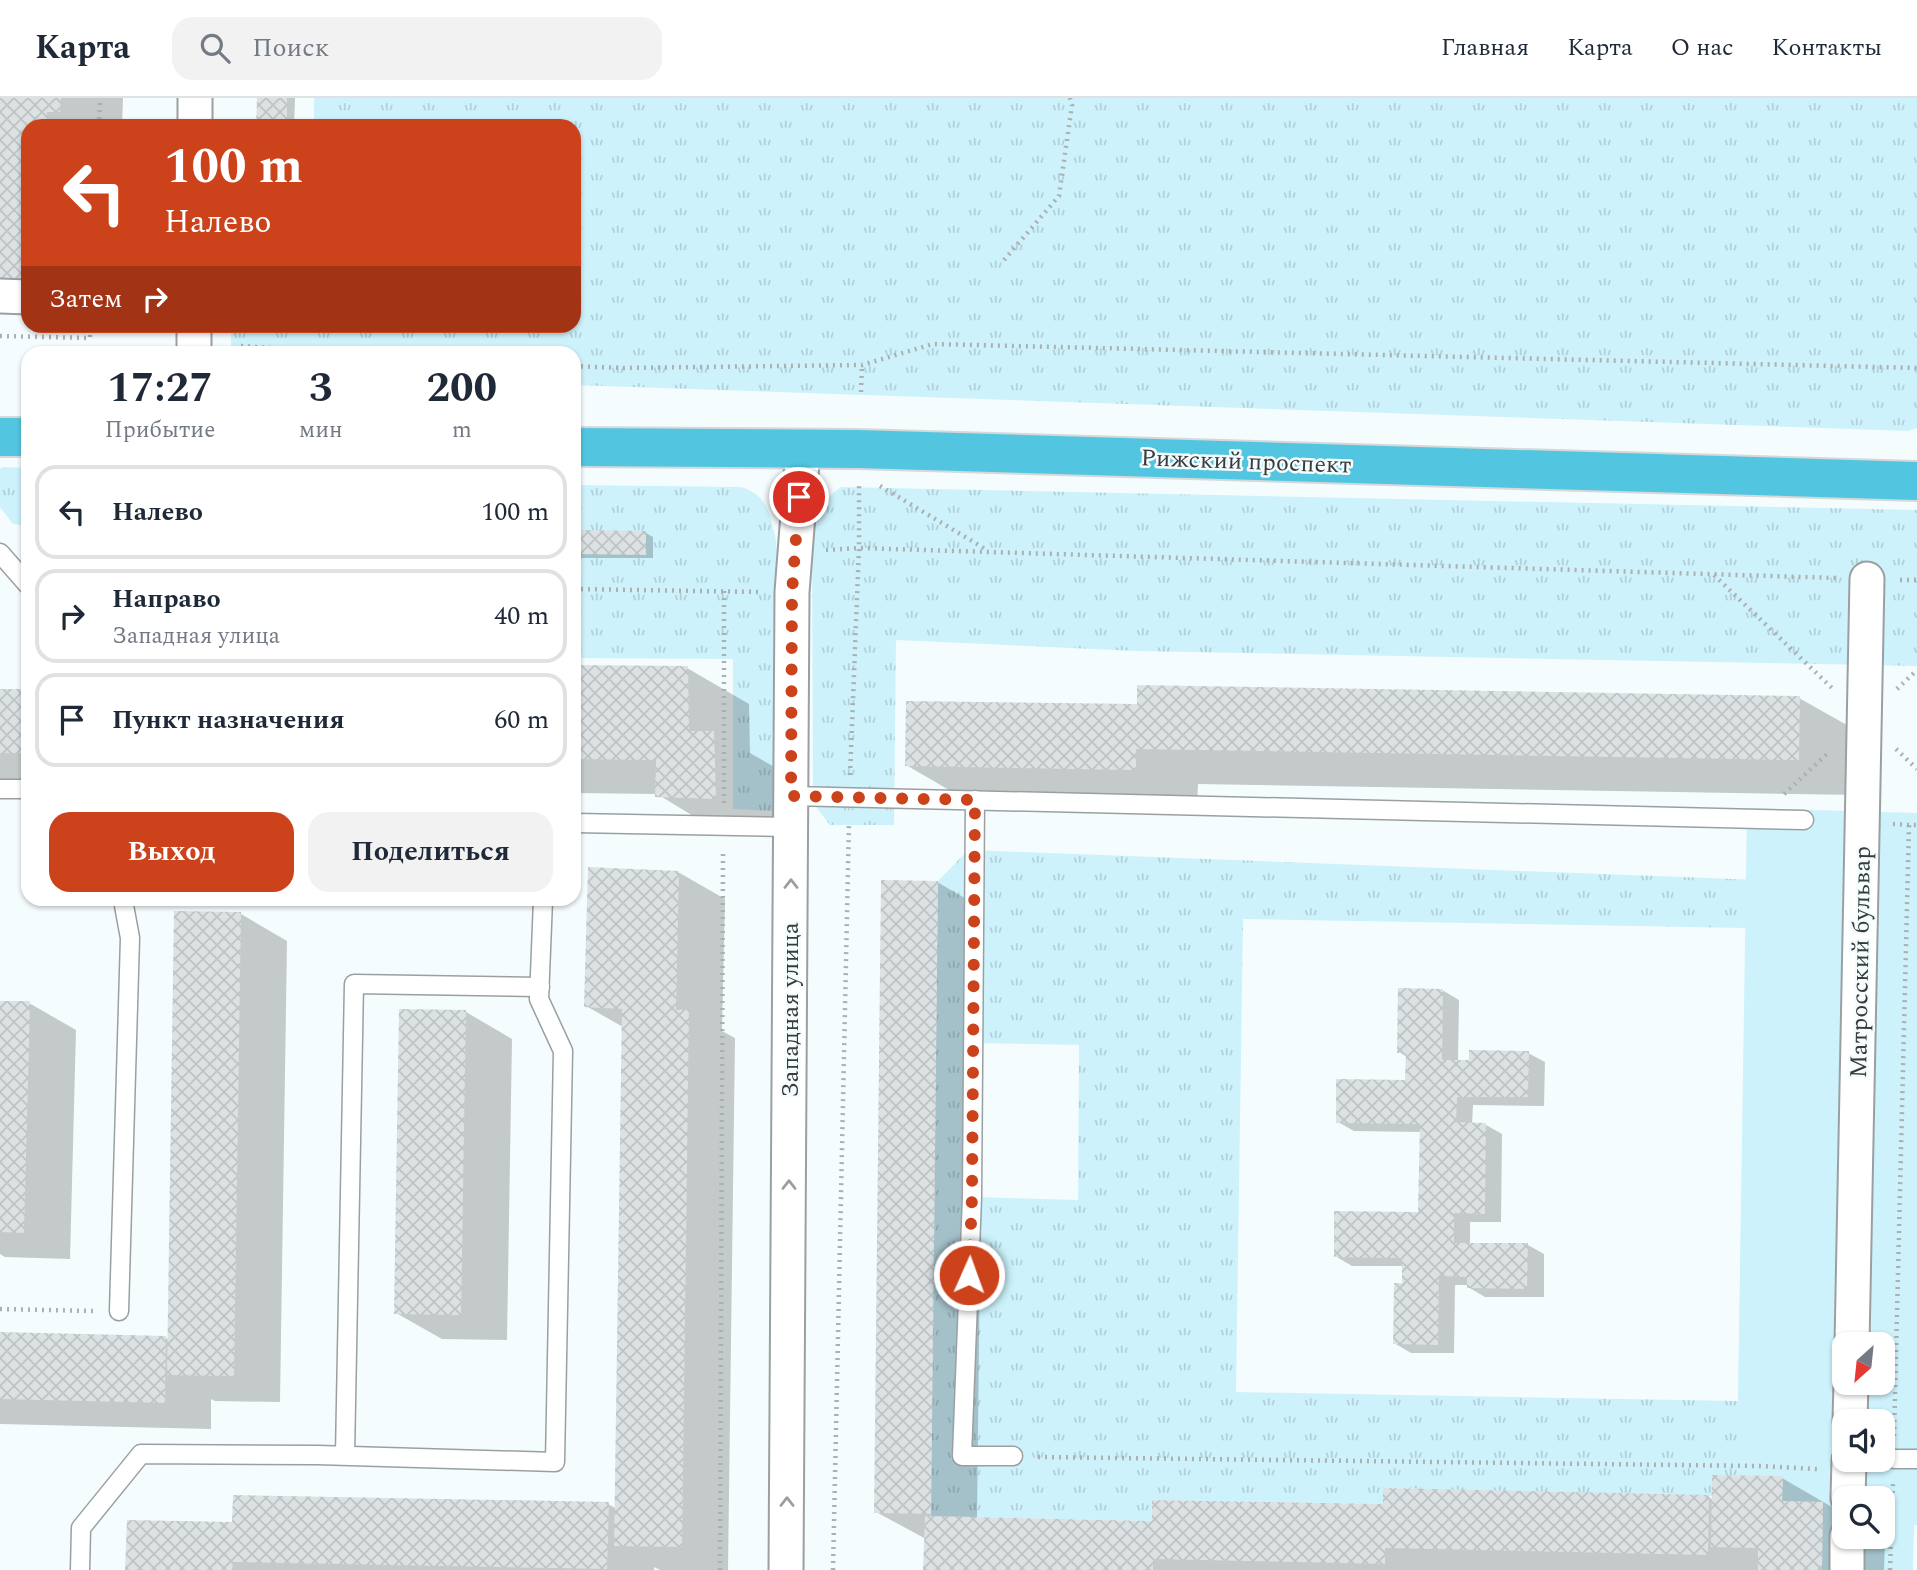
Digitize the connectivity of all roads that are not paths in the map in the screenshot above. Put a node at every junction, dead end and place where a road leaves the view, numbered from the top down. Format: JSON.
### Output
{"nodes":[{"id":1,"x":195,"y":98,"type":"edge"},
{"id":2,"x":195,"y":119,"type":"edge"},
{"id":3,"x":0,"y":296,"type":"edge"},
{"id":4,"x":21,"y":297,"type":"edge"},
{"id":5,"x":0,"y":437,"type":"edge"},
{"id":6,"x":21,"y":437,"type":"edge"},
{"id":7,"x":581,"y":447,"type":"edge"},
{"id":8,"x":803,"y":450,"type":"junction"},
{"id":9,"x":1917,"y":481,"type":"edge"},
{"id":10,"x":0,"y":553,"type":"edge"},
{"id":11,"x":21,"y":577,"type":"edge"},
{"id":12,"x":1867,"y":579,"type":"road end"},
{"id":13,"x":0,"y":789,"type":"edge"},
{"id":14,"x":21,"y":789,"type":"edge"},
{"id":15,"x":975,"y":800,"type":"junction"},
{"id":16,"x":791,"y":812,"type":"junction"},
{"id":17,"x":1804,"y":820,"type":"dead end"},
{"id":18,"x":581,"y":823,"type":"edge"},
{"id":19,"x":124,"y":906,"type":"edge"},
{"id":20,"x":542,"y":906,"type":"edge"},
{"id":21,"x":540,"y":986,"type":"junction"},
{"id":22,"x":119,"y":1311,"type":"road end"},
{"id":23,"x":1852,"y":1332,"type":"edge"},
{"id":24,"x":345,"y":1455,"type":"junction"},
{"id":25,"x":1013,"y":1456,"type":"road end"},
{"id":26,"x":1895,"y":1459,"type":"edge"},
{"id":27,"x":1917,"y":1460,"type":"edge"},
{"id":28,"x":1847,"y":1549,"type":"edge"},
{"id":29,"x":80,"y":1570,"type":"edge"},
{"id":30,"x":786,"y":1570,"type":"edge"},
{"id":31,"x":1847,"y":1570,"type":"edge"}],
"edges":[{"from":1,"to":2,"type":"street"},
{"from":3,"to":4,"type":"street"},
{"from":5,"to":6,"type":"highway"},
{"from":7,"to":8,"type":"highway","name":"Рижский проспект"},
{"from":8,"to":9,"type":"highway","name":"Рижский проспект"},
{"from":8,"to":16,"type":"street","name":"Западная улица"},
{"from":10,"to":11,"type":"lane"},
{"from":12,"to":23,"type":"street","name":"Матросский бульвар"},
{"from":13,"to":14,"type":"lane"},
{"from":15,"to":16,"type":"lane"},
{"from":15,"to":17,"type":"lane"},
{"from":15,"to":25,"type":"lane"},
{"from":16,"to":18,"type":"lane"},
{"from":30,"to":16,"type":"street","name":"Западная улица","one_way":true},
{"from":19,"to":22,"type":"lane"},
{"from":20,"to":21,"type":"lane"},
{"from":21,"to":24,"type":"lane"},
{"from":21,"to":24,"type":"lane"},
{"from":24,"to":29,"type":"lane"},
{"from":26,"to":27,"type":"lane"},
{"from":28,"to":31,"type":"street"}]}
